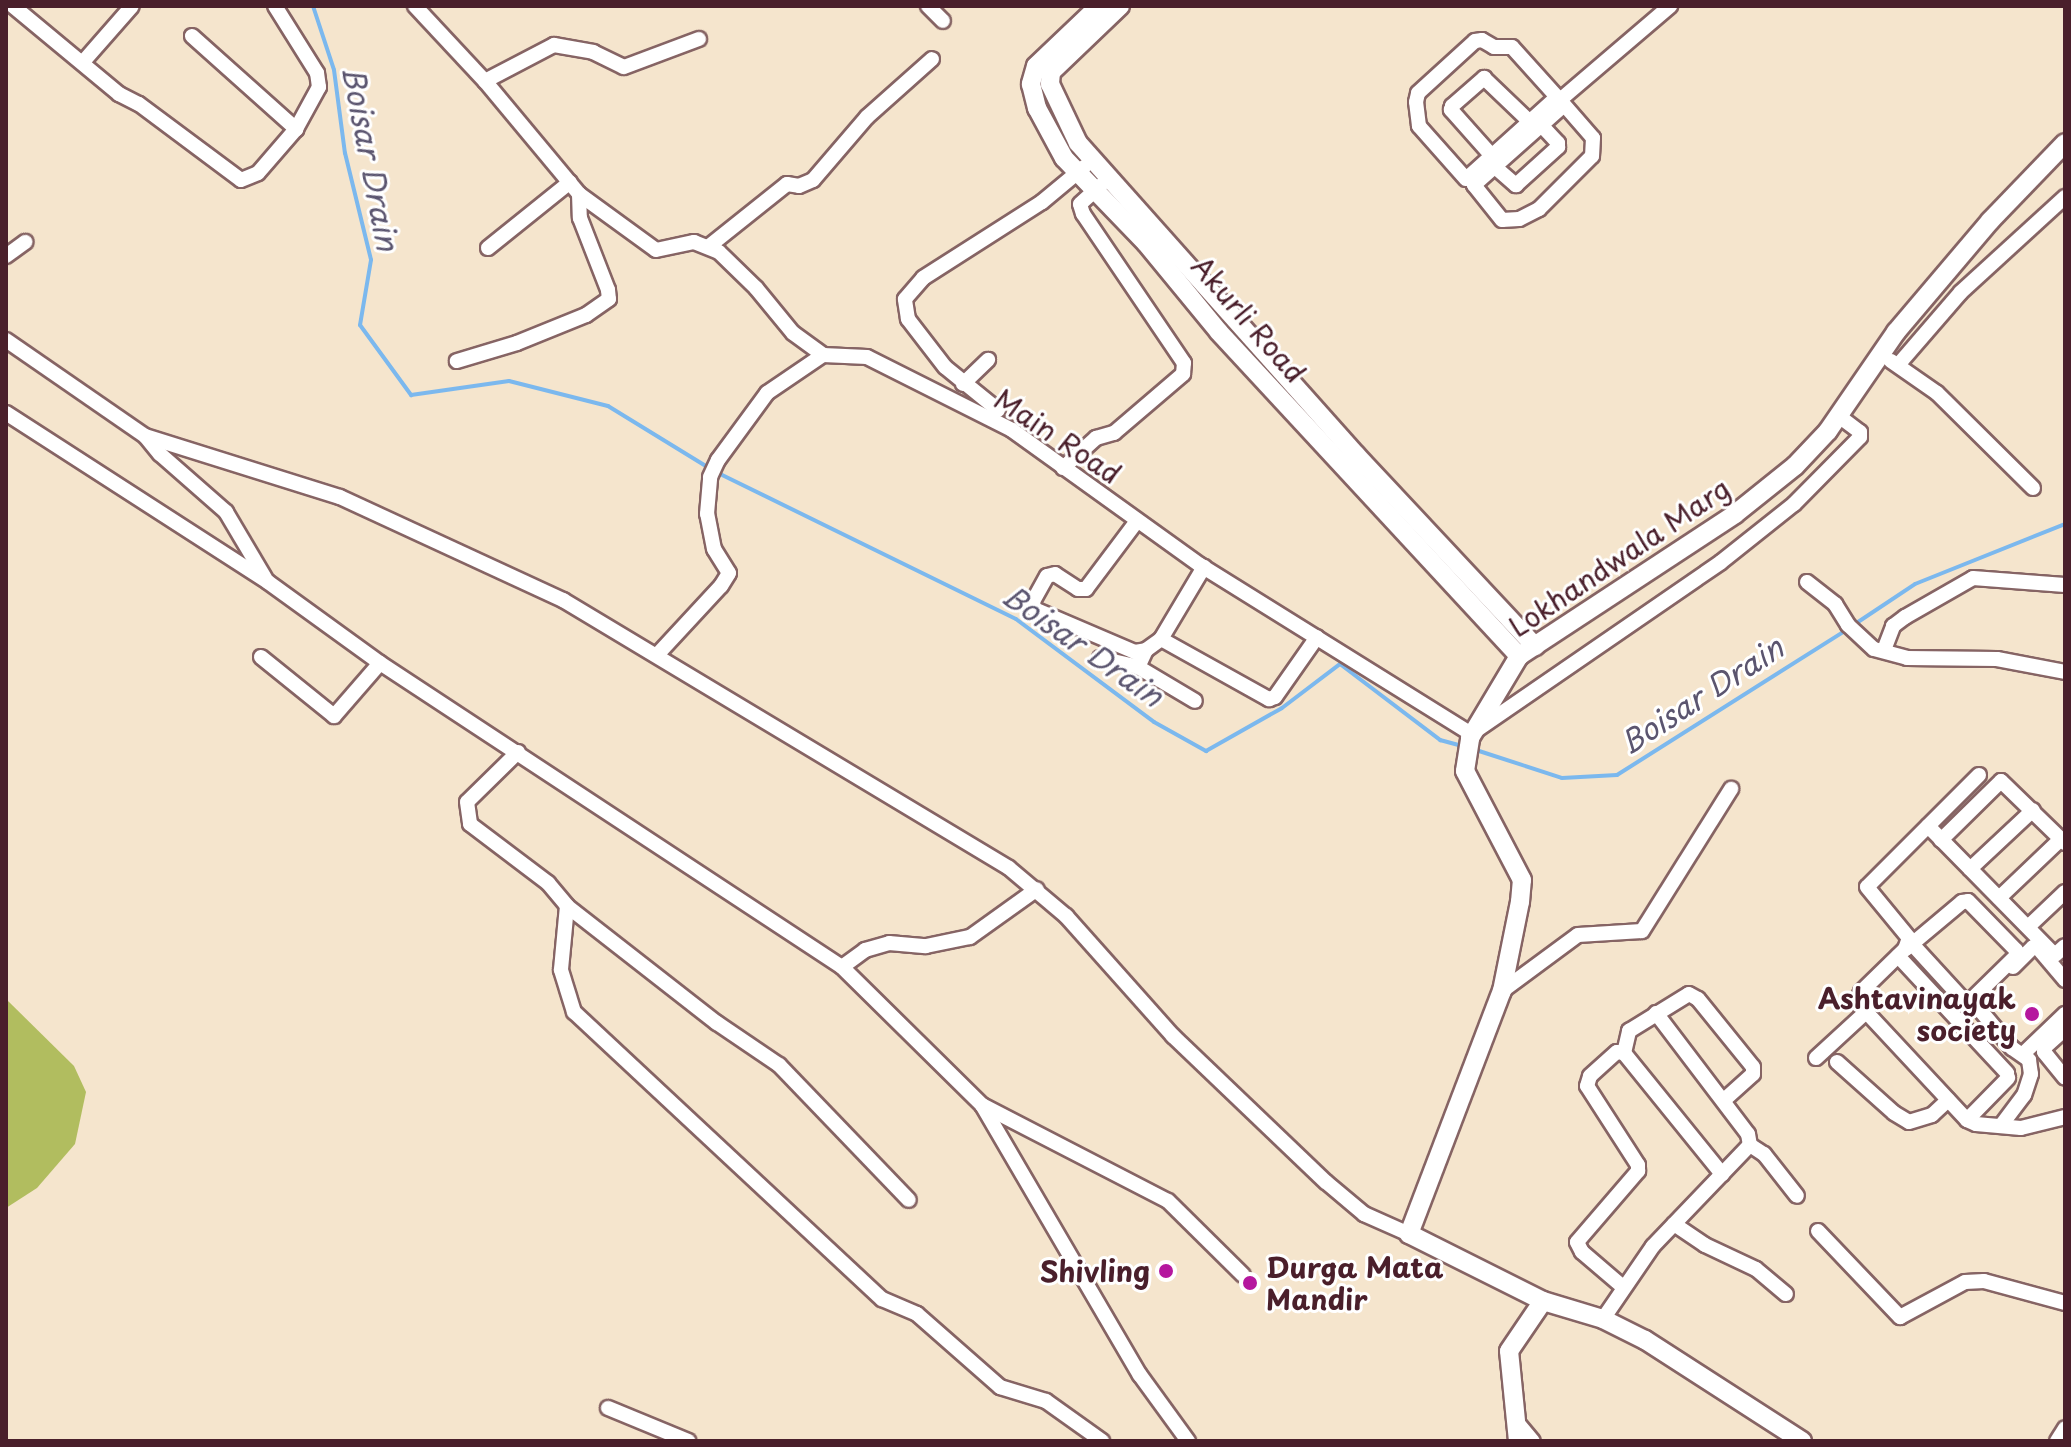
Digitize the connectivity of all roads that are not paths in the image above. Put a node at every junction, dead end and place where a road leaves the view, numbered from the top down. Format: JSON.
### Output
{"nodes":[{"id":1,"x":13,"y":6,"type":"edge"},
{"id":2,"x":132,"y":6,"type":"edge"},
{"id":3,"x":275,"y":6,"type":"edge"},
{"id":4,"x":415,"y":6,"type":"edge"},
{"id":5,"x":928,"y":6,"type":"edge"},
{"id":6,"x":1099,"y":6,"type":"edge"},
{"id":7,"x":1120,"y":6,"type":"edge"},
{"id":8,"x":1670,"y":6,"type":"edge"},
{"id":9,"x":943,"y":21,"type":"dead end"},
{"id":10,"x":192,"y":36,"type":"dead end"},
{"id":11,"x":699,"y":39,"type":"dead end"},
{"id":12,"x":1072,"y":41,"type":"junction"},
{"id":13,"x":932,"y":59,"type":"dead end"},
{"id":14,"x":83,"y":62,"type":"junction"},
{"id":15,"x":485,"y":81,"type":"junction"},
{"id":16,"x":1031,"y":84,"type":"junction"},
{"id":17,"x":1050,"y":84,"type":"junction"},
{"id":18,"x":1560,"y":101,"type":"junction"},
{"id":19,"x":1535,"y":124,"type":"junction"},
{"id":20,"x":296,"y":129,"type":"junction"},
{"id":21,"x":2065,"y":143,"type":"edge"},
{"id":22,"x":1094,"y":160,"type":"junction"},
{"id":23,"x":1493,"y":161,"type":"junction"},
{"id":24,"x":1077,"y":172,"type":"junction"},
{"id":25,"x":1110,"y":178,"type":"junction"},
{"id":26,"x":574,"y":188,"type":"junction"},
{"id":27,"x":1095,"y":190,"type":"junction"},
{"id":28,"x":2065,"y":197,"type":"edge"},
{"id":29,"x":25,"y":242,"type":"dead end"},
{"id":30,"x":708,"y":247,"type":"junction"},
{"id":31,"x":488,"y":248,"type":"dead end"},
{"id":32,"x":6,"y":256,"type":"edge"},
{"id":33,"x":1184,"y":275,"type":"junction"},
{"id":34,"x":1226,"y":326,"type":"junction"},
{"id":35,"x":6,"y":340,"type":"edge"},
{"id":36,"x":823,"y":355,"type":"junction"},
{"id":37,"x":988,"y":360,"type":"dead end"},
{"id":38,"x":1890,"y":360,"type":"junction"},
{"id":39,"x":457,"y":361,"type":"dead end"},
{"id":40,"x":963,"y":384,"type":"junction"},
{"id":41,"x":998,"y":410,"type":"dead end"},
{"id":42,"x":6,"y":413,"type":"edge"},
{"id":43,"x":1839,"y":416,"type":"junction"},
{"id":44,"x":145,"y":436,"type":"junction"},
{"id":45,"x":1063,"y":468,"type":"junction"},
{"id":46,"x":2033,"y":488,"type":"dead end"},
{"id":47,"x":1137,"y":521,"type":"junction"},
{"id":48,"x":1204,"y":567,"type":"junction"},
{"id":49,"x":268,"y":582,"type":"junction"},
{"id":50,"x":1807,"y":582,"type":"dead end"},
{"id":51,"x":2065,"y":585,"type":"edge"},
{"id":52,"x":1317,"y":637,"type":"junction"},
{"id":53,"x":1161,"y":639,"type":"junction"},
{"id":54,"x":1535,"y":646,"type":"junction"},
{"id":55,"x":1879,"y":649,"type":"junction"},
{"id":56,"x":1146,"y":650,"type":"junction"},
{"id":57,"x":657,"y":655,"type":"junction"},
{"id":58,"x":1519,"y":656,"type":"junction"},
{"id":59,"x":261,"y":657,"type":"dead end"},
{"id":60,"x":1100,"y":658,"type":"dead end"},
{"id":61,"x":380,"y":663,"type":"junction"},
{"id":62,"x":1138,"y":667,"type":"junction"},
{"id":63,"x":2065,"y":672,"type":"edge"},
{"id":64,"x":1195,"y":701,"type":"dead end"},
{"id":65,"x":1470,"y":736,"type":"junction"},
{"id":66,"x":518,"y":752,"type":"junction"},
{"id":67,"x":1979,"y":775,"type":"dead end"},
{"id":68,"x":1731,"y":789,"type":"dead end"},
{"id":69,"x":2033,"y":810,"type":"junction"},
{"id":70,"x":1928,"y":826,"type":"junction"},
{"id":71,"x":1941,"y":840,"type":"junction"},
{"id":72,"x":2063,"y":841,"type":"edge"},
{"id":73,"x":1970,"y":869,"type":"junction"},
{"id":74,"x":1037,"y":889,"type":"junction"},
{"id":75,"x":2065,"y":892,"type":"edge"},
{"id":76,"x":1999,"y":898,"type":"junction"},
{"id":77,"x":567,"y":906,"type":"junction"},
{"id":78,"x":2028,"y":927,"type":"junction"},
{"id":79,"x":1905,"y":950,"type":"junction"},
{"id":80,"x":2062,"y":955,"type":"edge"},
{"id":81,"x":842,"y":967,"type":"junction"},
{"id":82,"x":2065,"y":980,"type":"edge"},
{"id":83,"x":1502,"y":991,"type":"junction"},
{"id":84,"x":1656,"y":1013,"type":"junction"},
{"id":85,"x":1865,"y":1013,"type":"junction"},
{"id":86,"x":2065,"y":1014,"type":"edge"},
{"id":87,"x":2065,"y":1029,"type":"edge"},
{"id":88,"x":2044,"y":1052,"type":"junction"},
{"id":89,"x":1624,"y":1053,"type":"junction"},
{"id":90,"x":1816,"y":1058,"type":"dead end"},
{"id":91,"x":2027,"y":1060,"type":"junction"},
{"id":92,"x":1837,"y":1062,"type":"dead end"},
{"id":93,"x":2065,"y":1078,"type":"edge"},
{"id":94,"x":1948,"y":1100,"type":"junction"},
{"id":95,"x":1723,"y":1101,"type":"junction"},
{"id":96,"x":982,"y":1105,"type":"junction"},
{"id":97,"x":2065,"y":1117,"type":"edge"},
{"id":98,"x":1967,"y":1120,"type":"junction"},
{"id":99,"x":2001,"y":1125,"type":"junction"},
{"id":100,"x":1750,"y":1145,"type":"junction"},
{"id":101,"x":1722,"y":1174,"type":"junction"},
{"id":102,"x":1797,"y":1196,"type":"dead end"},
{"id":103,"x":909,"y":1200,"type":"dead end"},
{"id":104,"x":1674,"y":1224,"type":"junction"},
{"id":105,"x":1818,"y":1231,"type":"dead end"},
{"id":106,"x":1409,"y":1234,"type":"junction"},
{"id":107,"x":1243,"y":1275,"type":"dead end"},
{"id":108,"x":1623,"y":1287,"type":"junction"},
{"id":109,"x":1786,"y":1294,"type":"dead end"},
{"id":110,"x":1543,"y":1301,"type":"junction"},
{"id":111,"x":2065,"y":1303,"type":"edge"},
{"id":112,"x":1603,"y":1319,"type":"junction"},
{"id":113,"x":608,"y":1408,"type":"dead end"},
{"id":114,"x":1516,"y":1421,"type":"junction"},
{"id":115,"x":2065,"y":1428,"type":"edge"},
{"id":116,"x":688,"y":1441,"type":"edge"},
{"id":117,"x":1102,"y":1441,"type":"edge"},
{"id":118,"x":1188,"y":1441,"type":"edge"},
{"id":119,"x":1518,"y":1441,"type":"edge"},
{"id":120,"x":1533,"y":1441,"type":"edge"},
{"id":121,"x":1802,"y":1441,"type":"edge"},
{"id":122,"x":2057,"y":1441,"type":"edge"}],
"edges":[{"from":1,"to":14,"type":"street"},
{"from":2,"to":14,"type":"street"},
{"from":3,"to":20,"type":"street"},
{"from":4,"to":15,"type":"street"},
{"from":5,"to":9,"type":"street"},
{"from":6,"to":12,"type":"street"},
{"from":7,"to":12,"type":"street"},
{"from":8,"to":18,"type":"street"},
{"from":10,"to":20,"type":"street"},
{"from":11,"to":15,"type":"street"},
{"from":12,"to":16,"type":"street"},
{"from":12,"to":17,"type":"street"},
{"from":13,"to":30,"type":"street"},
{"from":14,"to":20,"type":"street"},
{"from":15,"to":26,"type":"street"},
{"from":16,"to":17,"type":"street"},
{"from":16,"to":24,"type":"street","name":"Akurli Road"},
{"from":17,"to":22,"type":"street","name":"Akurli Road"},
{"from":18,"to":19,"type":"street"},
{"from":18,"to":23,"type":"street"},
{"from":18,"to":23,"type":"street"},
{"from":19,"to":23,"type":"street"},
{"from":19,"to":23,"type":"street"},
{"from":19,"to":23,"type":"street"},
{"from":21,"to":38,"type":"street","name":"Lokhandwala Marg"},
{"from":22,"to":24,"type":"street"},
{"from":22,"to":25,"type":"street","name":"Akurli Road"},
{"from":24,"to":27,"type":"street","name":"Akurli Road"},
{"from":24,"to":40,"type":"street"},
{"from":25,"to":27,"type":"street"},
{"from":25,"to":33,"type":"street","name":"Akurli Road"},
{"from":26,"to":30,"type":"street"},
{"from":26,"to":31,"type":"street"},
{"from":26,"to":39,"type":"street"},
{"from":27,"to":33,"type":"street","name":"Akurli Road"},
{"from":27,"to":45,"type":"street"},
{"from":28,"to":38,"type":"street"},
{"from":29,"to":32,"type":"street"},
{"from":30,"to":36,"type":"street"},
{"from":33,"to":34,"type":"street","name":"Akurli Road"},
{"from":34,"to":54,"type":"street","name":"Akurli Road"},
{"from":34,"to":58,"type":"street","name":"Akurli Road"},
{"from":35,"to":44,"type":"street"},
{"from":36,"to":45,"type":"street","name":"Main Road"},
{"from":36,"to":57,"type":"street"},
{"from":37,"to":40,"type":"street"},
{"from":38,"to":43,"type":"street","name":"Lokhandwala Marg"},
{"from":38,"to":46,"type":"street"},
{"from":40,"to":41,"type":"street"},
{"from":42,"to":49,"type":"street"},
{"from":43,"to":54,"type":"street","name":"Lokhandwala Marg"},
{"from":43,"to":65,"type":"street"},
{"from":44,"to":49,"type":"street"},
{"from":44,"to":57,"type":"street"},
{"from":45,"to":47,"type":"street","name":"Main Road"},
{"from":47,"to":48,"type":"street","name":"Main Road"},
{"from":47,"to":56,"type":"street"},
{"from":48,"to":52,"type":"street","name":"Main Road"},
{"from":48,"to":53,"type":"street"},
{"from":49,"to":61,"type":"street"},
{"from":50,"to":55,"type":"street"},
{"from":51,"to":55,"type":"street"},
{"from":52,"to":53,"type":"street"},
{"from":52,"to":65,"type":"street","name":"Main Road"},
{"from":53,"to":56,"type":"street"},
{"from":54,"to":58,"type":"street","name":"Lokhandwala Marg"},
{"from":55,"to":63,"type":"street"},
{"from":56,"to":62,"type":"street"},
{"from":57,"to":74,"type":"street"},
{"from":58,"to":65,"type":"street","name":"Lokhandwala Marg"},
{"from":59,"to":61,"type":"street"},
{"from":60,"to":62,"type":"street"},
{"from":61,"to":66,"type":"street"},
{"from":62,"to":64,"type":"street"},
{"from":65,"to":83,"type":"street","name":"Lokhandwala Marg"},
{"from":66,"to":77,"type":"street"},
{"from":66,"to":81,"type":"street"},
{"from":67,"to":70,"type":"street"},
{"from":68,"to":83,"type":"street"},
{"from":69,"to":71,"type":"street"},
{"from":69,"to":72,"type":"street"},
{"from":69,"to":73,"type":"street"},
{"from":70,"to":71,"type":"street"},
{"from":70,"to":79,"type":"street"},
{"from":71,"to":73,"type":"street"},
{"from":72,"to":76,"type":"street"},
{"from":73,"to":76,"type":"street"},
{"from":74,"to":81,"type":"street"},
{"from":74,"to":106,"type":"street"},
{"from":75,"to":78,"type":"street"},
{"from":76,"to":78,"type":"street"},
{"from":77,"to":103,"type":"street"},
{"from":77,"to":117,"type":"street"},
{"from":78,"to":80,"type":"street"},
{"from":79,"to":79,"type":"street"},
{"from":79,"to":85,"type":"street"},
{"from":79,"to":98,"type":"street"},
{"from":81,"to":96,"type":"street"},
{"from":82,"to":91,"type":"street"},
{"from":83,"to":106,"type":"street","name":"Lokhandwala Marg"},
{"from":84,"to":89,"type":"street"},
{"from":84,"to":95,"type":"street"},
{"from":84,"to":95,"type":"street"},
{"from":85,"to":90,"type":"street"},
{"from":85,"to":94,"type":"street"},
{"from":86,"to":91,"type":"street"},
{"from":87,"to":88,"type":"street"},
{"from":88,"to":91,"type":"street"},
{"from":88,"to":93,"type":"street"},
{"from":89,"to":101,"type":"street"},
{"from":89,"to":108,"type":"street"},
{"from":91,"to":99,"type":"street"},
{"from":92,"to":94,"type":"street"},
{"from":94,"to":98,"type":"street"},
{"from":95,"to":100,"type":"street"},
{"from":96,"to":107,"type":"street"},
{"from":96,"to":118,"type":"street"},
{"from":97,"to":99,"type":"street"},
{"from":98,"to":99,"type":"street"},
{"from":100,"to":101,"type":"street"},
{"from":100,"to":102,"type":"street"},
{"from":101,"to":104,"type":"street"},
{"from":104,"to":108,"type":"street"},
{"from":104,"to":109,"type":"street"},
{"from":105,"to":111,"type":"street"},
{"from":106,"to":110,"type":"street"},
{"from":108,"to":112,"type":"street"},
{"from":110,"to":112,"type":"street"},
{"from":110,"to":114,"type":"street"},
{"from":112,"to":121,"type":"street"},
{"from":113,"to":116,"type":"street"},
{"from":114,"to":119,"type":"street"},
{"from":114,"to":120,"type":"street"},
{"from":115,"to":122,"type":"street"}]}
